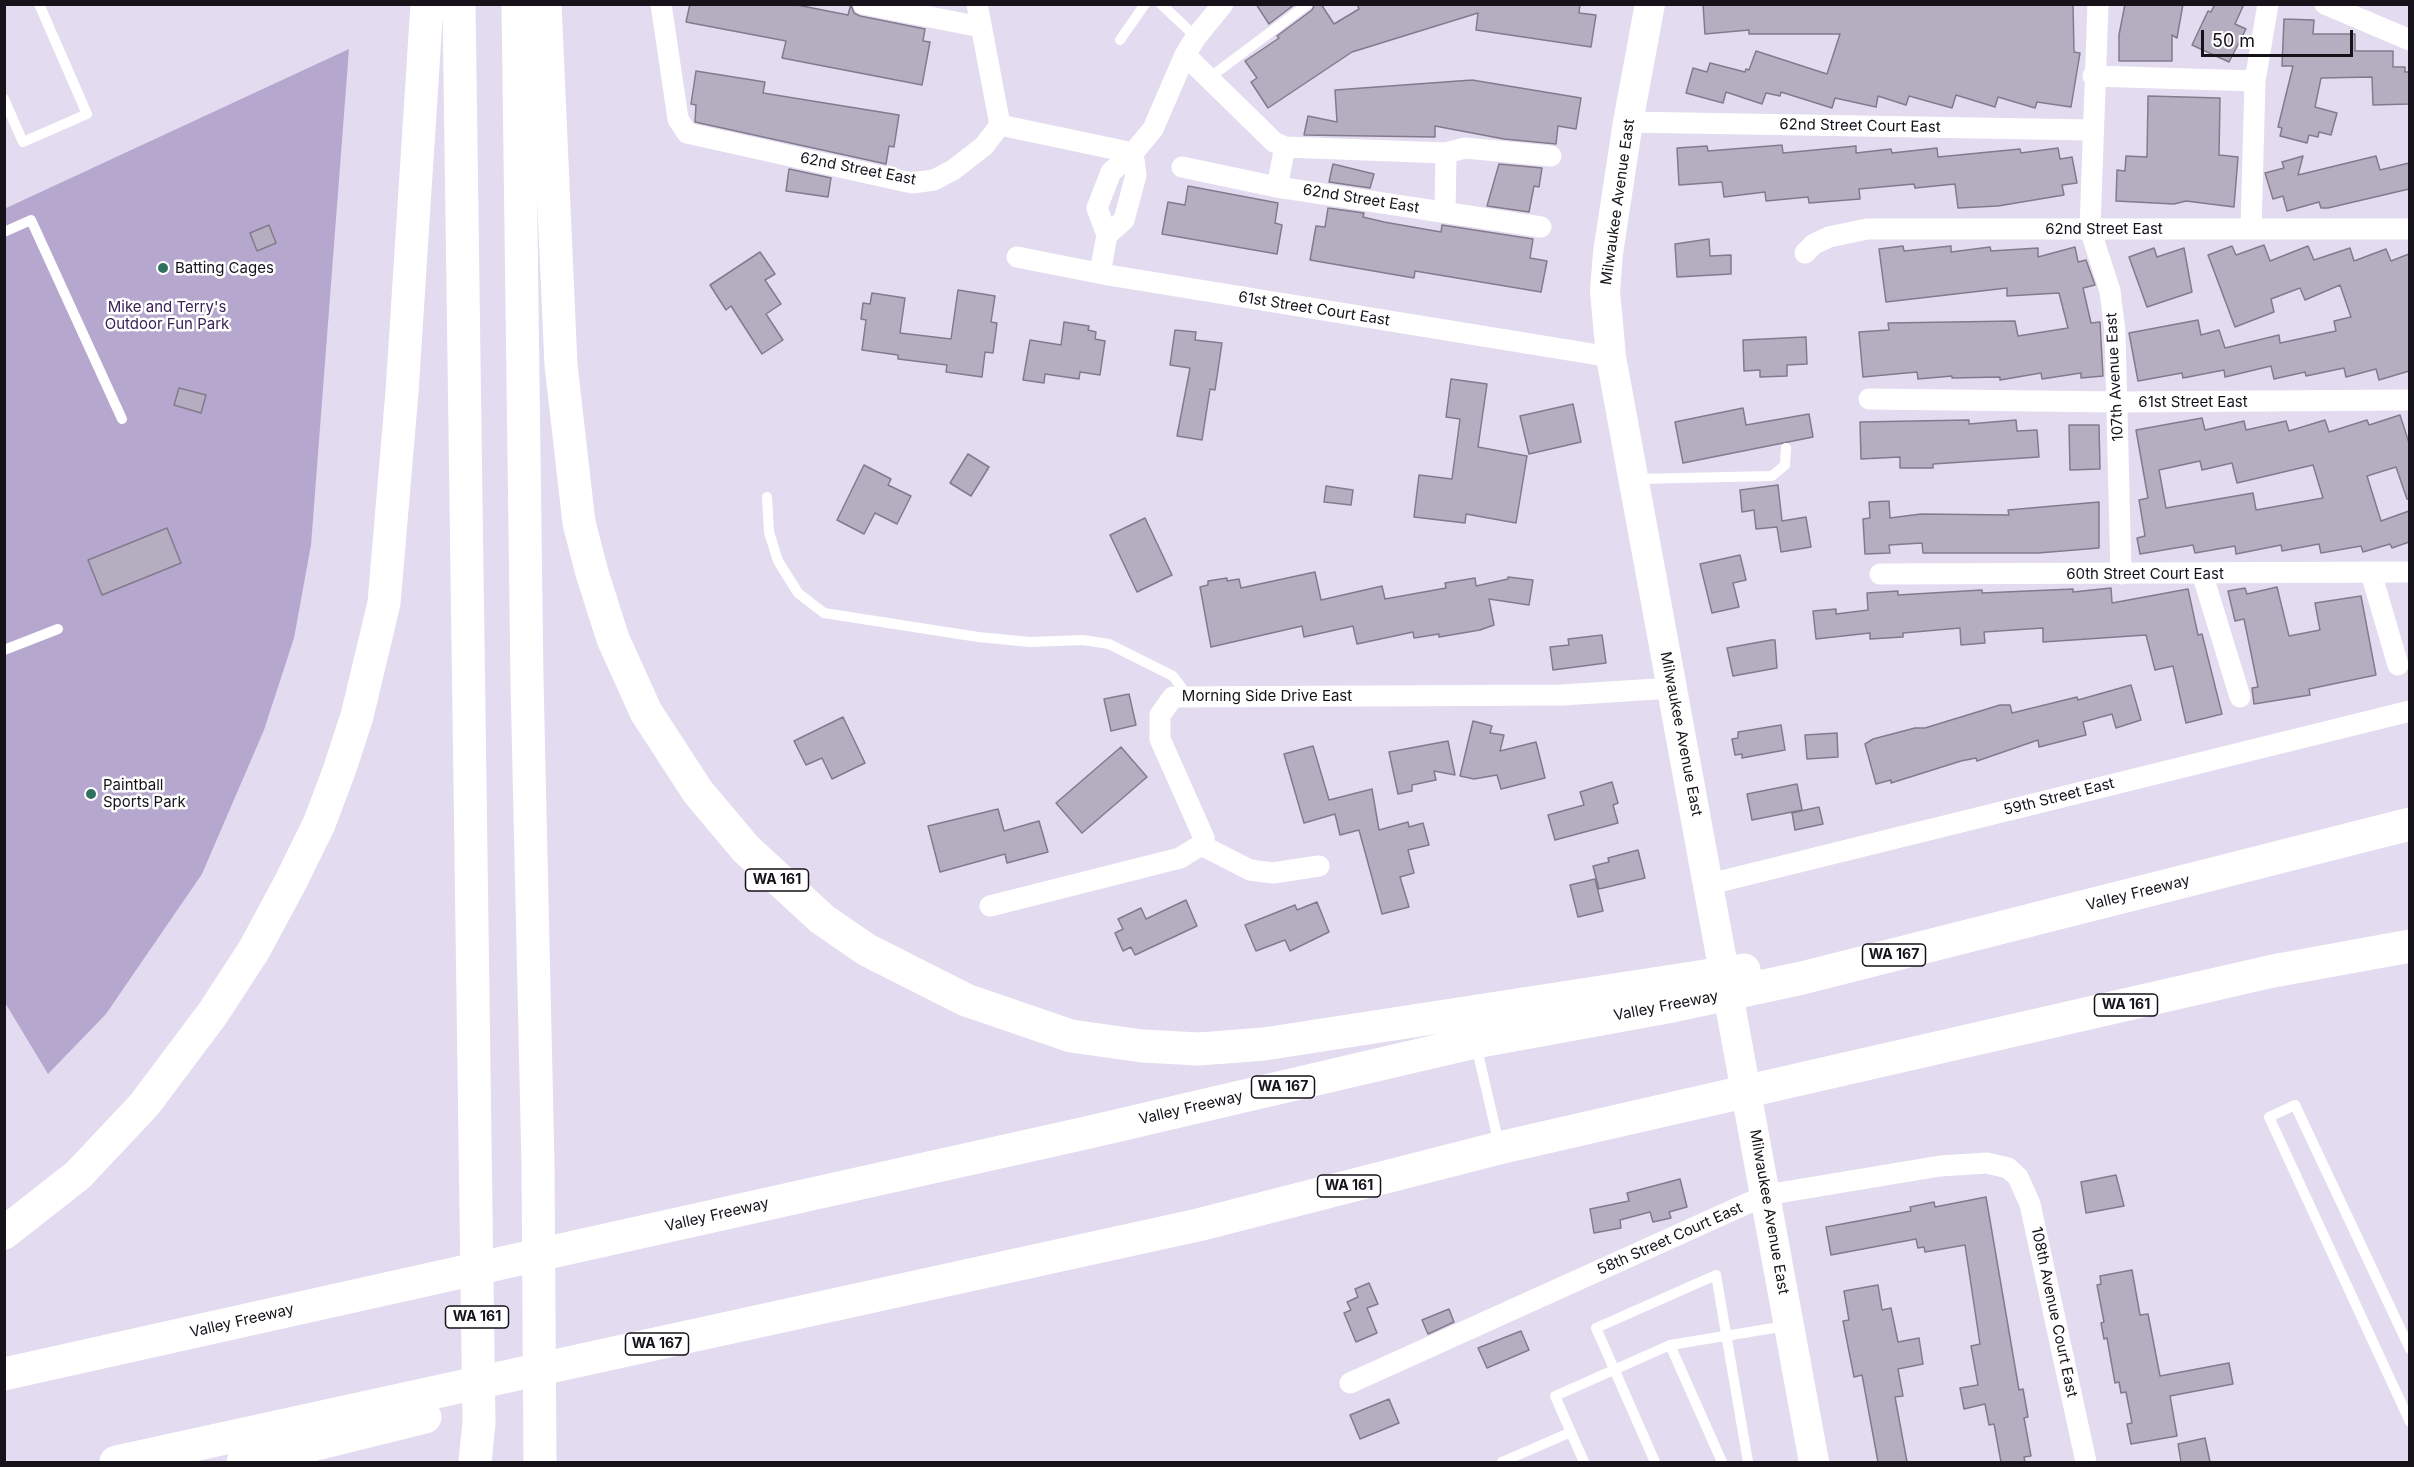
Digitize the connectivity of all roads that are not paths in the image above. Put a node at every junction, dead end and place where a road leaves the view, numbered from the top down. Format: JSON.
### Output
{"nodes":[{"id":1,"x":39,"y":4,"type":"edge"},
{"id":2,"x":427,"y":4,"type":"edge"},
{"id":3,"x":459,"y":4,"type":"edge"},
{"id":4,"x":518,"y":4,"type":"edge"},
{"id":5,"x":544,"y":4,"type":"edge"},
{"id":6,"x":660,"y":4,"type":"edge"},
{"id":7,"x":863,"y":4,"type":"edge"},
{"id":8,"x":977,"y":4,"type":"edge"},
{"id":9,"x":1145,"y":4,"type":"edge"},
{"id":10,"x":1161,"y":4,"type":"edge"},
{"id":11,"x":1223,"y":4,"type":"edge"},
{"id":12,"x":1308,"y":4,"type":"edge"},
{"id":13,"x":1650,"y":4,"type":"edge"},
{"id":14,"x":2098,"y":4,"type":"edge"},
{"id":15,"x":2268,"y":4,"type":"edge"},
{"id":16,"x":2325,"y":4,"type":"edge"},
{"id":17,"x":981,"y":27,"type":"junction"},
{"id":18,"x":1196,"y":37,"type":"junction"},
{"id":19,"x":2409,"y":39,"type":"edge"},
{"id":20,"x":1120,"y":40,"type":"dead end"},
{"id":21,"x":1185,"y":56,"type":"junction"},
{"id":22,"x":2093,"y":76,"type":"junction"},
{"id":23,"x":1209,"y":78,"type":"junction"},
{"id":24,"x":2255,"y":81,"type":"junction"},
{"id":25,"x":4,"y":99,"type":"edge"},
{"id":26,"x":1628,"y":122,"type":"junction"},
{"id":27,"x":1000,"y":125,"type":"junction"},
{"id":28,"x":2092,"y":130,"type":"junction"},
{"id":29,"x":1285,"y":147,"type":"junction"},
{"id":30,"x":1133,"y":153,"type":"junction"},
{"id":31,"x":1446,"y":153,"type":"junction"},
{"id":32,"x":1551,"y":156,"type":"dead end"},
{"id":33,"x":1182,"y":167,"type":"dead end"},
{"id":34,"x":1276,"y":187,"type":"junction"},
{"id":35,"x":1445,"y":212,"type":"junction"},
{"id":36,"x":1541,"y":227,"type":"dead end"},
{"id":37,"x":2090,"y":229,"type":"junction"},
{"id":38,"x":2251,"y":229,"type":"junction"},
{"id":39,"x":2409,"y":229,"type":"edge"},
{"id":40,"x":4,"y":232,"type":"edge"},
{"id":41,"x":1805,"y":253,"type":"dead end"},
{"id":42,"x":1017,"y":257,"type":"dead end"},
{"id":43,"x":1100,"y":273,"type":"junction"},
{"id":44,"x":1611,"y":357,"type":"junction"},
{"id":45,"x":1869,"y":399,"type":"dead end"},
{"id":46,"x":2409,"y":400,"type":"edge"},
{"id":47,"x":2118,"y":402,"type":"junction"},
{"id":48,"x":122,"y":419,"type":"dead end"},
{"id":49,"x":1786,"y":448,"type":"dead end"},
{"id":50,"x":1633,"y":479,"type":"junction"},
{"id":51,"x":767,"y":497,"type":"dead end"},
{"id":52,"x":2409,"y":572,"type":"edge"},
{"id":53,"x":2202,"y":573,"type":"junction"},
{"id":54,"x":2371,"y":573,"type":"junction"},
{"id":55,"x":1880,"y":574,"type":"dead end"},
{"id":56,"x":2121,"y":574,"type":"junction"},
{"id":57,"x":58,"y":629,"type":"dead end"},
{"id":58,"x":4,"y":650,"type":"edge"},
{"id":59,"x":2398,"y":665,"type":"dead end"},
{"id":60,"x":1672,"y":688,"type":"junction"},
{"id":61,"x":1188,"y":696,"type":"junction"},
{"id":62,"x":2240,"y":697,"type":"dead end"},
{"id":63,"x":2409,"y":711,"type":"edge"},
{"id":64,"x":2409,"y":825,"type":"edge"},
{"id":65,"x":1200,"y":845,"type":"junction"},
{"id":66,"x":1319,"y":866,"type":"dead end"},
{"id":67,"x":1710,"y":884,"type":"junction"},
{"id":68,"x":990,"y":906,"type":"dead end"},
{"id":69,"x":2409,"y":946,"type":"edge"},
{"id":70,"x":1665,"y":994,"type":"junction"},
{"id":71,"x":1475,"y":1042,"type":"junction"},
{"id":72,"x":1499,"y":1148,"type":"junction"},
{"id":73,"x":2008,"y":1168,"type":"joint"},
{"id":74,"x":1766,"y":1195,"type":"junction"},
{"id":75,"x":1198,"y":1225,"type":"junction"},
{"id":76,"x":4,"y":1233,"type":"edge"},
{"id":77,"x":1790,"y":1326,"type":"junction"},
{"id":78,"x":1727,"y":1336,"type":"junction"},
{"id":79,"x":1670,"y":1345,"type":"junction"},
{"id":80,"x":2409,"y":1349,"type":"edge"},
{"id":81,"x":1614,"y":1370,"type":"junction"},
{"id":82,"x":4,"y":1374,"type":"edge"},
{"id":83,"x":1350,"y":1383,"type":"dead end"},
{"id":84,"x":2409,"y":1422,"type":"edge"},
{"id":85,"x":1570,"y":1432,"type":"junction"},
{"id":86,"x":116,"y":1462,"type":"edge"},
{"id":87,"x":243,"y":1462,"type":"edge"},
{"id":88,"x":475,"y":1462,"type":"edge"},
{"id":89,"x":540,"y":1462,"type":"edge"},
{"id":90,"x":1502,"y":1462,"type":"edge"},
{"id":91,"x":1584,"y":1462,"type":"edge"},
{"id":92,"x":1655,"y":1462,"type":"edge"},
{"id":93,"x":1722,"y":1462,"type":"edge"},
{"id":94,"x":1748,"y":1462,"type":"edge"},
{"id":95,"x":1814,"y":1462,"type":"edge"},
{"id":96,"x":2086,"y":1462,"type":"edge"}],
"edges":[{"from":1,"to":25,"type":"lane"},
{"from":2,"to":76,"type":"highway"},
{"from":3,"to":88,"type":"highway","number":"WA 161"},
{"from":4,"to":89,"type":"highway"},
{"from":5,"to":70,"type":"highway","number":"WA 161"},
{"from":6,"to":27,"type":"street","name":"62nd Street East"},
{"from":7,"to":17,"type":"street"},
{"from":8,"to":17,"type":"street"},
{"from":9,"to":20,"type":"lane"},
{"from":10,"to":18,"type":"lane"},
{"from":11,"to":18,"type":"street"},
{"from":12,"to":23,"type":"lane"},
{"from":13,"to":26,"type":"street","name":"Milwaukee Avenue East"},
{"from":14,"to":22,"type":"street","name":"107th Avenue East"},
{"from":15,"to":24,"type":"street"},
{"from":16,"to":19,"type":"street"},
{"from":17,"to":27,"type":"street"},
{"from":18,"to":21,"type":"street"},
{"from":21,"to":23,"type":"street"},
{"from":21,"to":30,"type":"street"},
{"from":22,"to":24,"type":"street"},
{"from":22,"to":28,"type":"street","name":"107th Avenue East"},
{"from":23,"to":29,"type":"street"},
{"from":24,"to":38,"type":"street"},
{"from":26,"to":28,"type":"street","name":"62nd Street Court East"},
{"from":26,"to":44,"type":"street","name":"Milwaukee Avenue East"},
{"from":27,"to":30,"type":"street"},
{"from":28,"to":37,"type":"street","name":"107th Avenue East"},
{"from":29,"to":31,"type":"street"},
{"from":29,"to":34,"type":"street"},
{"from":30,"to":43,"type":"street"},
{"from":31,"to":32,"type":"street"},
{"from":31,"to":35,"type":"street"},
{"from":33,"to":34,"type":"street","name":"62nd Street East"},
{"from":34,"to":35,"type":"street","name":"62nd Street East"},
{"from":35,"to":36,"type":"street","name":"62nd Street East"},
{"from":37,"to":38,"type":"street","name":"62nd Street East"},
{"from":37,"to":41,"type":"street","name":"62nd Street East"},
{"from":37,"to":47,"type":"street","name":"107th Avenue East"},
{"from":38,"to":39,"type":"street","name":"62nd Street East"},
{"from":40,"to":48,"type":"lane"},
{"from":42,"to":43,"type":"street","name":"61st Street Court East"},
{"from":43,"to":44,"type":"street","name":"61st Street Court East"},
{"from":44,"to":50,"type":"street","name":"Milwaukee Avenue East"},
{"from":45,"to":47,"type":"street","name":"61st Street East"},
{"from":46,"to":47,"type":"street","name":"61st Street East"},
{"from":47,"to":56,"type":"street","name":"107th Avenue East"},
{"from":49,"to":50,"type":"lane"},
{"from":50,"to":60,"type":"street","name":"Milwaukee Avenue East"},
{"from":51,"to":61,"type":"lane"},
{"from":52,"to":54,"type":"street","name":"60th Street Court East"},
{"from":53,"to":54,"type":"street","name":"60th Street Court East"},
{"from":53,"to":56,"type":"street","name":"60th Street Court East"},
{"from":53,"to":62,"type":"street"},
{"from":54,"to":59,"type":"street"},
{"from":55,"to":56,"type":"street","name":"60th Street Court East"},
{"from":57,"to":58,"type":"lane"},
{"from":60,"to":61,"type":"street","name":"Morning Side Drive East"},
{"from":60,"to":67,"type":"street","name":"Milwaukee Avenue East"},
{"from":61,"to":65,"type":"street","name":"Morning Side Drive East"},
{"from":63,"to":67,"type":"street","name":"59th Street East"},
{"from":64,"to":70,"type":"highway","name":"Valley Freeway","number":"WA 161"},
{"from":65,"to":66,"type":"street"},
{"from":65,"to":68,"type":"street"},
{"from":67,"to":74,"type":"street","name":"Milwaukee Avenue East"},
{"from":69,"to":72,"type":"highway","number":"WA 161"},
{"from":70,"to":71,"type":"highway","name":"Valley Freeway","number":"WA 167"},
{"from":71,"to":72,"type":"lane"},
{"from":71,"to":82,"type":"highway","name":"Valley Freeway","number":"WA 167"},
{"from":72,"to":75,"type":"highway","number":"WA 161"},
{"from":73,"to":74,"type":"street","name":"58th Street Court East"},
{"from":73,"to":96,"type":"street","name":"108th Avenue Court East"},
{"from":74,"to":77,"type":"street","name":"Milwaukee Avenue East"},
{"from":74,"to":83,"type":"street","name":"58th Street Court East"},
{"from":75,"to":86,"type":"highway","number":"WA 167"},
{"from":75,"to":87,"type":"highway","number":"WA 161"},
{"from":77,"to":78,"type":"lane"},
{"from":77,"to":95,"type":"street","name":"Milwaukee Avenue East"},
{"from":78,"to":79,"type":"lane"},
{"from":78,"to":81,"type":"lane"},
{"from":78,"to":94,"type":"lane"},
{"from":79,"to":81,"type":"lane"},
{"from":79,"to":93,"type":"lane"},
{"from":80,"to":84,"type":"lane"},
{"from":81,"to":85,"type":"lane"},
{"from":81,"to":92,"type":"lane"},
{"from":85,"to":90,"type":"lane"},
{"from":85,"to":91,"type":"lane"}]}
